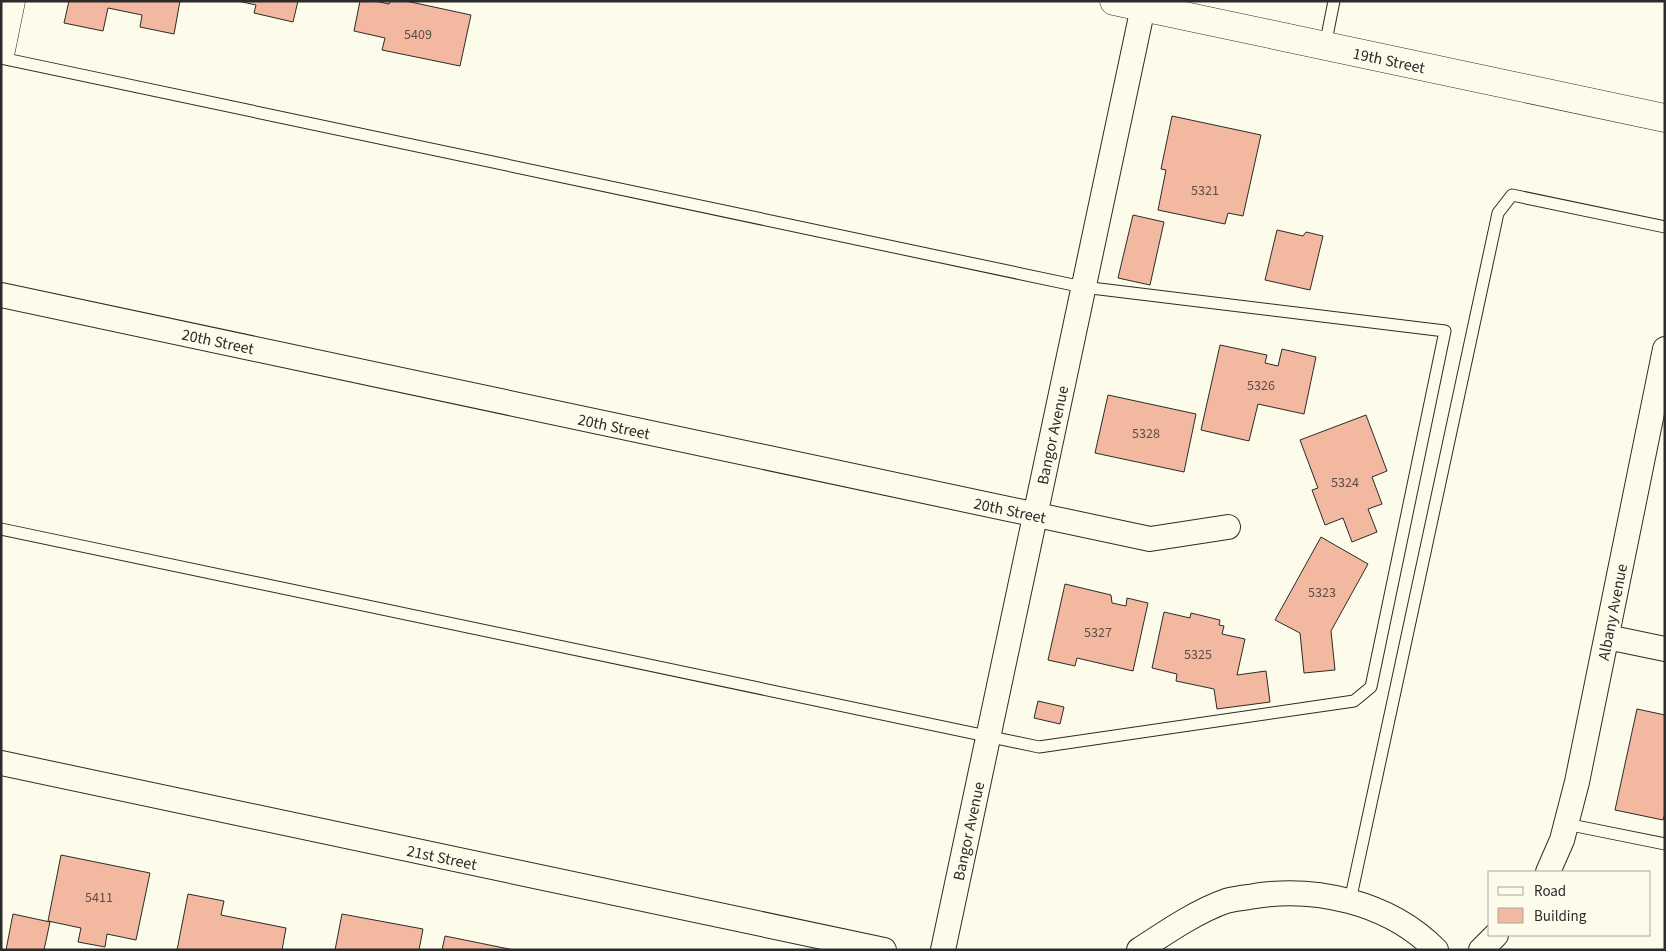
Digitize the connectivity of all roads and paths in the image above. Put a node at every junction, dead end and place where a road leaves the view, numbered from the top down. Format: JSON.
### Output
{"nodes":[{"id":1,"x":11,"y":1,"type":"edge"},
{"id":2,"x":1114,"y":1,"type":"edge"},
{"id":3,"x":1334,"y":1,"type":"edge"},
{"id":4,"x":1143,"y":7,"type":"junction"},
{"id":5,"x":1325,"y":46,"type":"junction"},
{"id":6,"x":1,"y":50,"type":"edge"},
{"id":7,"x":1,"y":58,"type":"edge"},
{"id":8,"x":1665,"y":118,"type":"edge"},
{"id":9,"x":1665,"y":227,"type":"edge"},
{"id":10,"x":1084,"y":287,"type":"junction"},
{"id":11,"x":1,"y":295,"type":"edge"},
{"id":12,"x":1665,"y":349,"type":"edge"},
{"id":13,"x":1035,"y":516,"type":"junction"},
{"id":14,"x":1228,"y":526,"type":"dead end"},
{"id":15,"x":1,"y":529,"type":"edge"},
{"id":16,"x":1607,"y":637,"type":"junction"},
{"id":17,"x":1665,"y":649,"type":"edge"},
{"id":18,"x":988,"y":736,"type":"junction"},
{"id":19,"x":1,"y":763,"type":"edge"},
{"id":20,"x":1566,"y":824,"type":"junction"},
{"id":21,"x":1665,"y":844,"type":"edge"},
{"id":22,"x":1548,"y":871,"type":"edge"},
{"id":23,"x":1350,"y":901,"type":"junction"},
{"id":24,"x":1495,"y":936,"type":"edge"},
{"id":25,"x":884,"y":950,"type":"edge"},
{"id":26,"x":943,"y":950,"type":"edge"},
{"id":27,"x":1139,"y":950,"type":"edge"},
{"id":28,"x":1436,"y":950,"type":"edge"},
{"id":29,"x":1481,"y":950,"type":"edge"}],
"edges":[{"from":1,"to":6,"type":"main road"},
{"from":2,"to":4,"type":"main road","name":"19th Street"},
{"from":3,"to":5,"type":"lane"},
{"from":4,"to":5,"type":"main road","name":"19th Street"},
{"from":4,"to":10,"type":"street","name":"Bangor Avenue"},
{"from":5,"to":8,"type":"main road","name":"19th Street"},
{"from":7,"to":10,"type":"lane"},
{"from":9,"to":23,"type":"lane"},
{"from":10,"to":13,"type":"street","name":"Bangor Avenue"},
{"from":10,"to":18,"type":"lane"},
{"from":11,"to":13,"type":"street","name":"20th Street"},
{"from":12,"to":16,"type":"street","name":"Albany Avenue"},
{"from":13,"to":14,"type":"street","name":"20th Street"},
{"from":13,"to":18,"type":"street","name":"Bangor Avenue"},
{"from":15,"to":18,"type":"lane"},
{"from":16,"to":17,"type":"street"},
{"from":16,"to":20,"type":"street","name":"Albany Avenue"},
{"from":18,"to":26,"type":"street","name":"Bangor Avenue"},
{"from":19,"to":25,"type":"street","name":"21st Street"},
{"from":20,"to":21,"type":"lane"},
{"from":20,"to":22,"type":"street","name":"Albany Avenue"},
{"from":23,"to":27,"type":"street"},
{"from":23,"to":28,"type":"street"},
{"from":24,"to":29,"type":"street"}]}
